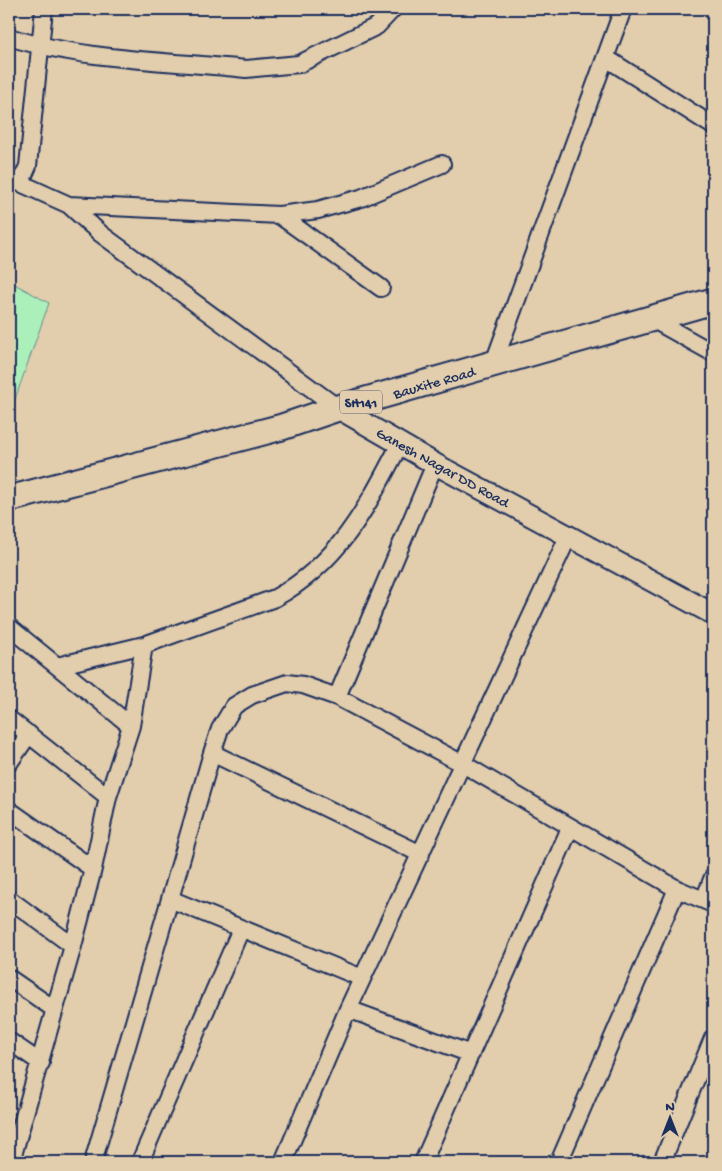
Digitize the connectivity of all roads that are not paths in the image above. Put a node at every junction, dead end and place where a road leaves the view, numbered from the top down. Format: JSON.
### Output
{"nodes":[{"id":1,"x":44,"y":9,"type":"edge"},
{"id":2,"x":393,"y":9,"type":"edge"},
{"id":3,"x":623,"y":9,"type":"edge"},
{"id":4,"x":9,"y":37,"type":"edge"},
{"id":5,"x":38,"y":46,"type":"junction"},
{"id":6,"x":606,"y":58,"type":"junction"},
{"id":7,"x":713,"y":126,"type":"edge"},
{"id":8,"x":442,"y":164,"type":"dead end"},
{"id":9,"x":13,"y":182,"type":"edge"},
{"id":10,"x":69,"y":205,"type":"junction"},
{"id":11,"x":278,"y":215,"type":"junction"},
{"id":12,"x":380,"y":288,"type":"dead end"},
{"id":13,"x":713,"y":301,"type":"edge"},
{"id":14,"x":652,"y":320,"type":"junction"},
{"id":15,"x":713,"y":353,"type":"edge"},
{"id":16,"x":493,"y":365,"type":"junction"},
{"id":17,"x":338,"y":408,"type":"junction"},
{"id":18,"x":400,"y":444,"type":"junction"},
{"id":19,"x":434,"y":464,"type":"junction"},
{"id":20,"x":9,"y":499,"type":"edge"},
{"id":21,"x":568,"y":537,"type":"junction"},
{"id":22,"x":713,"y":614,"type":"edge"},
{"id":23,"x":9,"y":627,"type":"edge"},
{"id":24,"x":144,"y":645,"type":"junction"},
{"id":25,"x":57,"y":666,"type":"junction"},
{"id":26,"x":337,"y":697,"type":"junction"},
{"id":27,"x":9,"y":719,"type":"edge"},
{"id":28,"x":131,"y":726,"type":"junction"},
{"id":29,"x":29,"y":734,"type":"junction"},
{"id":30,"x":212,"y":753,"type":"junction"},
{"id":31,"x":9,"y":763,"type":"edge"},
{"id":32,"x":463,"y":764,"type":"junction"},
{"id":33,"x":108,"y":797,"type":"junction"},
{"id":34,"x":9,"y":810,"type":"edge"},
{"id":35,"x":570,"y":828,"type":"junction"},
{"id":36,"x":421,"y":854,"type":"junction"},
{"id":37,"x":93,"y":869,"type":"junction"},
{"id":38,"x":713,"y":877,"type":"edge"},
{"id":39,"x":677,"y":889,"type":"junction"},
{"id":40,"x":9,"y":899,"type":"edge"},
{"id":41,"x":170,"y":899,"type":"junction"},
{"id":42,"x":709,"y":902,"type":"edge"},
{"id":43,"x":240,"y":929,"type":"junction"},
{"id":44,"x":73,"y":946,"type":"junction"},
{"id":45,"x":9,"y":978,"type":"edge"},
{"id":46,"x":362,"y":978,"type":"junction"},
{"id":47,"x":54,"y":1009,"type":"junction"},
{"id":48,"x":348,"y":1010,"type":"junction"},
{"id":49,"x":713,"y":1038,"type":"edge"},
{"id":50,"x":9,"y":1041,"type":"edge"},
{"id":51,"x":471,"y":1054,"type":"junction"},
{"id":52,"x":40,"y":1063,"type":"junction"},
{"id":53,"x":15,"y":1128,"type":"edge"},
{"id":54,"x":12,"y":1162,"type":"edge"},
{"id":55,"x":93,"y":1162,"type":"edge"},
{"id":56,"x":140,"y":1162,"type":"edge"},
{"id":57,"x":283,"y":1162,"type":"edge"},
{"id":58,"x":423,"y":1162,"type":"edge"},
{"id":59,"x":559,"y":1162,"type":"edge"},
{"id":60,"x":662,"y":1162,"type":"edge"}],
"edges":[{"from":1,"to":5,"type":"street"},
{"from":2,"to":5,"type":"street"},
{"from":3,"to":6,"type":"street"},
{"from":4,"to":5,"type":"street"},
{"from":5,"to":9,"type":"street"},
{"from":6,"to":7,"type":"street"},
{"from":6,"to":16,"type":"street"},
{"from":8,"to":11,"type":"street"},
{"from":9,"to":10,"type":"street"},
{"from":10,"to":11,"type":"street"},
{"from":10,"to":17,"type":"street","name":"Ganesh Nagar DD Road"},
{"from":11,"to":12,"type":"street"},
{"from":13,"to":14,"type":"main road","name":"Bauxite Road","number":"SH141"},
{"from":14,"to":15,"type":"street"},
{"from":14,"to":16,"type":"main road","name":"Bauxite Road","number":"SH141"},
{"from":16,"to":17,"type":"main road","name":"Bauxite Road","number":"SH141"},
{"from":17,"to":18,"type":"street","name":"Ganesh Nagar DD Road"},
{"from":17,"to":20,"type":"main road","name":"Bauxite Road","number":"SH141"},
{"from":18,"to":19,"type":"street","name":"Ganesh Nagar DD Road"},
{"from":18,"to":24,"type":"street"},
{"from":19,"to":21,"type":"street","name":"Ganesh Nagar DD Road"},
{"from":19,"to":26,"type":"street"},
{"from":21,"to":22,"type":"street","name":"Ganesh Nagar DD Road"},
{"from":21,"to":32,"type":"street"},
{"from":23,"to":25,"type":"street"},
{"from":24,"to":25,"type":"street"},
{"from":24,"to":28,"type":"street"},
{"from":25,"to":28,"type":"street"},
{"from":26,"to":30,"type":"street"},
{"from":26,"to":32,"type":"street"},
{"from":27,"to":29,"type":"street"},
{"from":28,"to":33,"type":"street"},
{"from":29,"to":31,"type":"street"},
{"from":29,"to":33,"type":"street"},
{"from":30,"to":36,"type":"street"},
{"from":30,"to":41,"type":"street"},
{"from":32,"to":35,"type":"street"},
{"from":32,"to":36,"type":"street"},
{"from":33,"to":37,"type":"street"},
{"from":34,"to":37,"type":"street"},
{"from":35,"to":39,"type":"street"},
{"from":35,"to":51,"type":"street"},
{"from":36,"to":46,"type":"street"},
{"from":37,"to":44,"type":"street"},
{"from":38,"to":42,"type":"street"},
{"from":39,"to":42,"type":"street"},
{"from":39,"to":59,"type":"street"},
{"from":40,"to":44,"type":"street"},
{"from":41,"to":43,"type":"street"},
{"from":41,"to":55,"type":"street"},
{"from":43,"to":46,"type":"street"},
{"from":43,"to":56,"type":"street"},
{"from":44,"to":47,"type":"street"},
{"from":45,"to":47,"type":"street"},
{"from":46,"to":48,"type":"street"},
{"from":47,"to":52,"type":"street"},
{"from":48,"to":51,"type":"street"},
{"from":48,"to":57,"type":"street"},
{"from":49,"to":60,"type":"street"},
{"from":50,"to":52,"type":"street"},
{"from":51,"to":58,"type":"street"},
{"from":52,"to":53,"type":"street"},
{"from":53,"to":54,"type":"street"}]}
